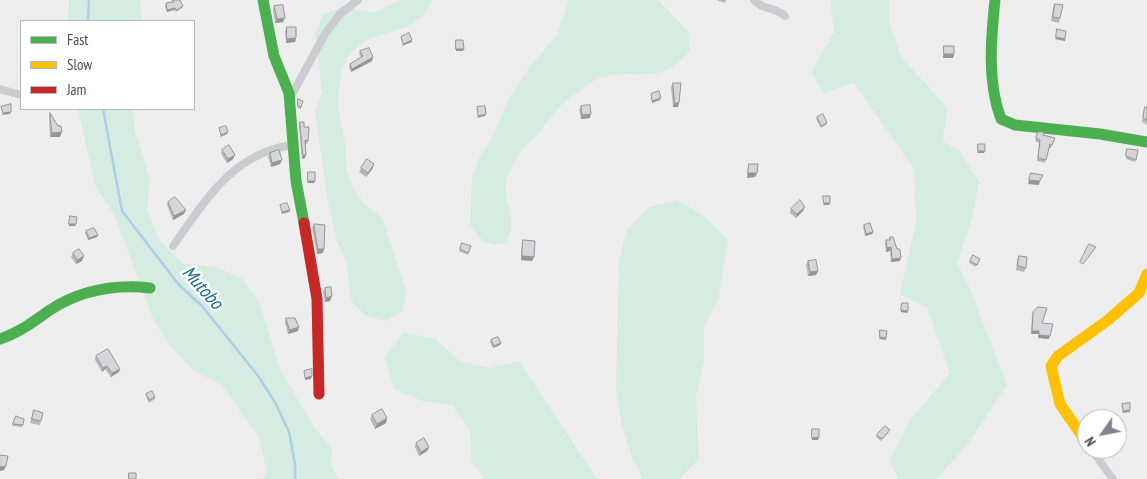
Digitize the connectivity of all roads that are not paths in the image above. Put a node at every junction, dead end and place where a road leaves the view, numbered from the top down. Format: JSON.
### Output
{"nodes":[{"id":1,"x":263,"y":0,"type":"edge"},
{"id":2,"x":358,"y":0,"type":"edge"},
{"id":3,"x":754,"y":0,"type":"edge"},
{"id":4,"x":995,"y":0,"type":"edge"},
{"id":5,"x":785,"y":16,"type":"dead end"},
{"id":6,"x":0,"y":89,"type":"edge"},
{"id":7,"x":20,"y":95,"type":"edge"},
{"id":8,"x":289,"y":99,"type":"junction"},
{"id":9,"x":1147,"y":142,"type":"edge"},
{"id":10,"x":292,"y":145,"type":"junction"},
{"id":11,"x":173,"y":246,"type":"dead end"},
{"id":12,"x":1147,"y":274,"type":"edge"},
{"id":13,"x":150,"y":288,"type":"dead end"},
{"id":14,"x":0,"y":339,"type":"edge"},
{"id":15,"x":319,"y":394,"type":"dead end"},
{"id":16,"x":1077,"y":429,"type":"edge"},
{"id":17,"x":1098,"y":459,"type":"edge"},
{"id":18,"x":1113,"y":479,"type":"edge"}],
"edges":[{"from":1,"to":8,"type":"street"},
{"from":2,"to":8,"type":"street"},
{"from":3,"to":5,"type":"street"},
{"from":4,"to":9,"type":"street"},
{"from":6,"to":7,"type":"street"},
{"from":8,"to":10,"type":"street"},
{"from":10,"to":11,"type":"street"},
{"from":10,"to":15,"type":"street"},
{"from":12,"to":16,"type":"street"},
{"from":13,"to":14,"type":"street"},
{"from":17,"to":18,"type":"street"}]}
